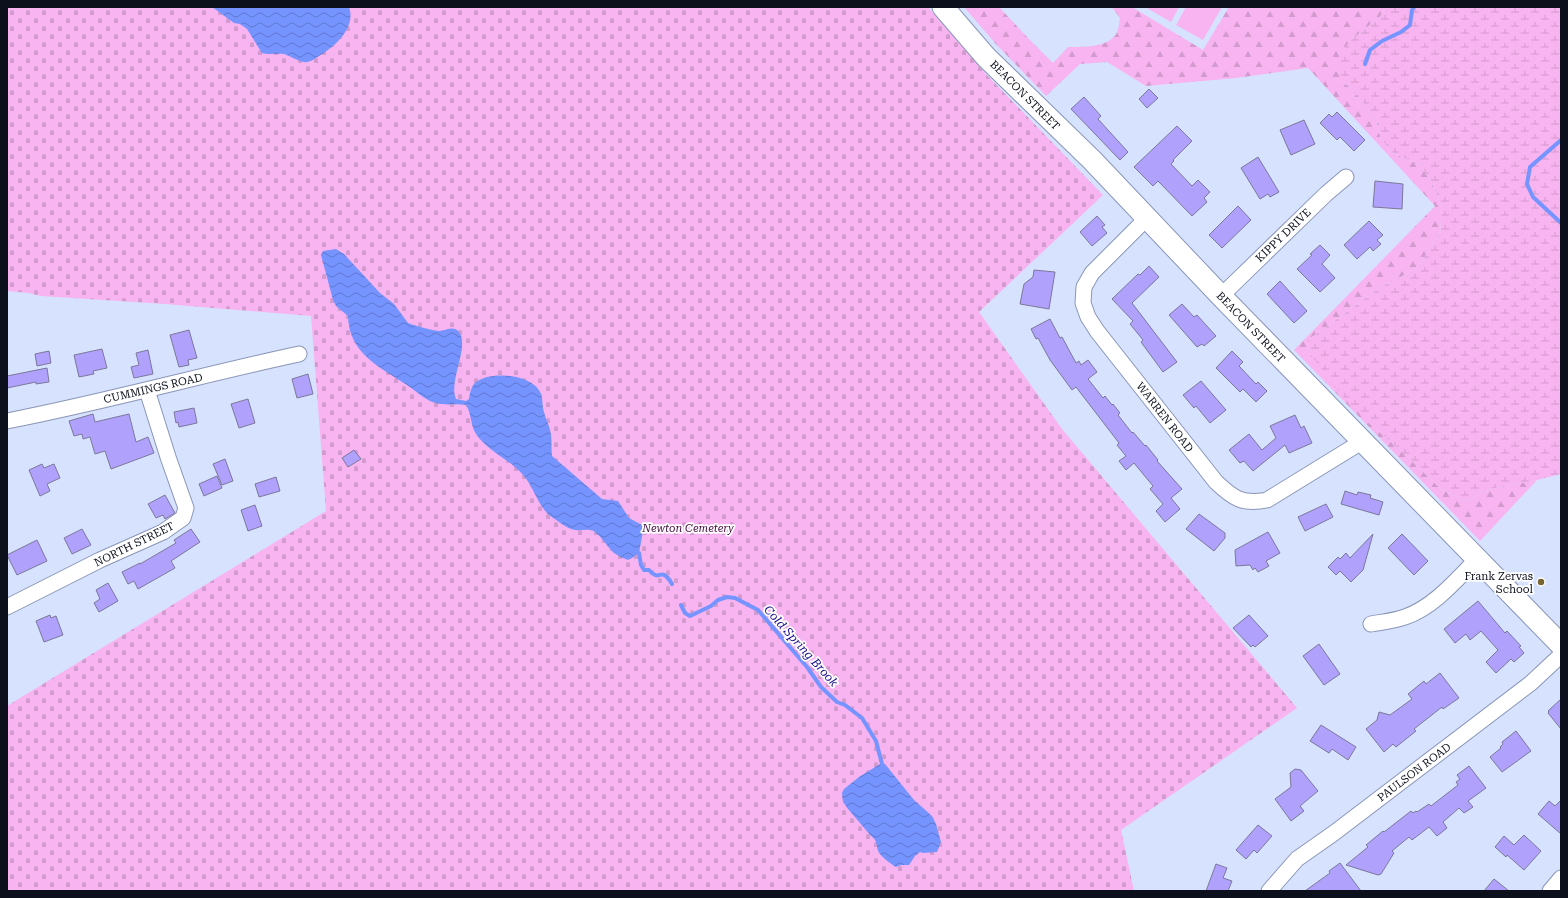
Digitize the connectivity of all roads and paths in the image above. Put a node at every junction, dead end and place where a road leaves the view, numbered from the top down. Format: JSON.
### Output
{"nodes":[{"id":1,"x":943,"y":7,"type":"edge"},
{"id":2,"x":1346,"y":177,"type":"dead end"},
{"id":3,"x":1148,"y":218,"type":"junction"},
{"id":4,"x":1221,"y":296,"type":"junction"},
{"id":5,"x":299,"y":354,"type":"dead end"},
{"id":6,"x":147,"y":390,"type":"junction"},
{"id":7,"x":7,"y":421,"type":"edge"},
{"id":8,"x":1363,"y":441,"type":"junction"},
{"id":9,"x":1477,"y":559,"type":"junction"},
{"id":10,"x":7,"y":607,"type":"edge"},
{"id":11,"x":1371,"y":624,"type":"dead end"},
{"id":12,"x":1561,"y":645,"type":"edge"},
{"id":13,"x":1561,"y":655,"type":"edge"},
{"id":14,"x":1561,"y":878,"type":"edge"},
{"id":15,"x":1269,"y":891,"type":"edge"},
{"id":16,"x":1550,"y":891,"type":"edge"}],
"edges":[{"from":1,"to":3,"type":"main road","name":"BEACON STREET"},
{"from":2,"to":4,"type":"street","name":"KIPPY DRIVE"},
{"from":3,"to":4,"type":"main road","name":"BEACON STREET"},
{"from":3,"to":8,"type":"street","name":"WARREN ROAD"},
{"from":4,"to":8,"type":"main road","name":"BEACON STREET"},
{"from":5,"to":6,"type":"street","name":"CUMMINGS ROAD"},
{"from":6,"to":7,"type":"street","name":"CUMMINGS ROAD"},
{"from":6,"to":10,"type":"street","name":"NORTH STREET"},
{"from":8,"to":9,"type":"main road","name":"BEACON STREET"},
{"from":9,"to":11,"type":"street"},
{"from":9,"to":12,"type":"main road","name":"BEACON STREET"},
{"from":13,"to":15,"type":"street","name":"PAULSON ROAD"},
{"from":14,"to":16,"type":"street"}]}
